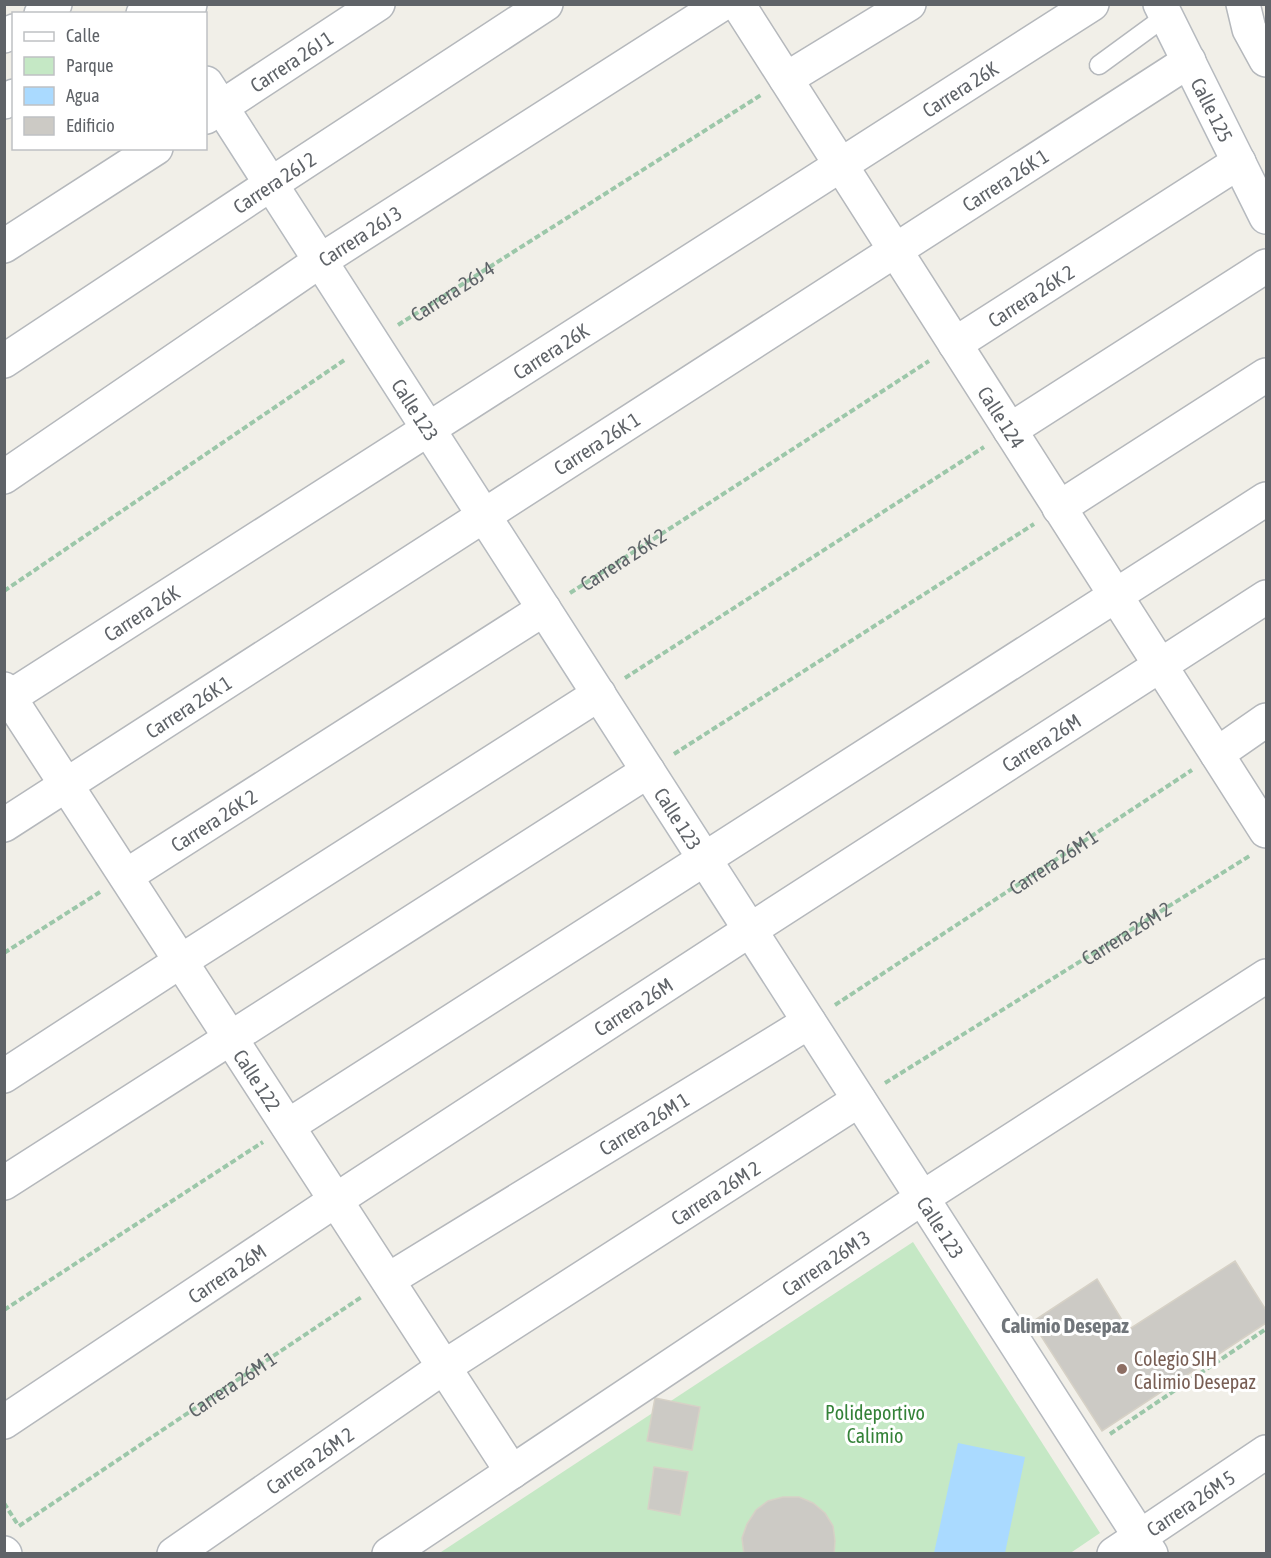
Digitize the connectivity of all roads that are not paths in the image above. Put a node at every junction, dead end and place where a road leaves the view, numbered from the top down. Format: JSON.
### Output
{"nodes":[{"id":1,"x":378,"y":4,"type":"edge"},
{"id":2,"x":546,"y":4,"type":"edge"},
{"id":3,"x":722,"y":4,"type":"edge"},
{"id":4,"x":738,"y":4,"type":"edge"},
{"id":5,"x":909,"y":4,"type":"edge"},
{"id":6,"x":1092,"y":4,"type":"edge"},
{"id":7,"x":1243,"y":4,"type":"edge"},
{"id":8,"x":1163,"y":10,"type":"edge"},
{"id":9,"x":1266,"y":60,"type":"edge"},
{"id":10,"x":1189,"y":62,"type":"junction"},
{"id":11,"x":1099,"y":65,"type":"dead end"},
{"id":12,"x":786,"y":79,"type":"junction"},
{"id":13,"x":211,"y":102,"type":"edge"},
{"id":14,"x":153,"y":150,"type":"edge"},
{"id":15,"x":1239,"y":162,"type":"junction"},
{"id":16,"x":840,"y":166,"type":"junction"},
{"id":17,"x":271,"y":184,"type":"junction"},
{"id":18,"x":1266,"y":217,"type":"edge"},
{"id":19,"x":4,"y":246,"type":"edge"},
{"id":20,"x":895,"y":251,"type":"junction"},
{"id":21,"x":320,"y":261,"type":"junction"},
{"id":22,"x":1266,"y":266,"type":"edge"},
{"id":23,"x":955,"y":344,"type":"junction"},
{"id":24,"x":4,"y":361,"type":"edge"},
{"id":25,"x":1266,"y":375,"type":"edge"},
{"id":26,"x":429,"y":430,"type":"junction"},
{"id":27,"x":1010,"y":430,"type":"junction"},
{"id":28,"x":4,"y":477,"type":"edge"},
{"id":29,"x":1266,"y":499,"type":"edge"},
{"id":30,"x":1059,"y":508,"type":"junction"},
{"id":31,"x":484,"y":516,"type":"junction"},
{"id":32,"x":1116,"y":595,"type":"junction"},
{"id":33,"x":1266,"y":597,"type":"edge"},
{"id":34,"x":544,"y":609,"type":"junction"},
{"id":35,"x":1160,"y":666,"type":"junction"},
{"id":36,"x":7,"y":693,"type":"edge"},
{"id":37,"x":599,"y":694,"type":"junction"},
{"id":38,"x":1266,"y":720,"type":"edge"},
{"id":39,"x":1217,"y":754,"type":"junction"},
{"id":40,"x":648,"y":771,"type":"junction"},
{"id":41,"x":67,"y":784,"type":"junction"},
{"id":42,"x":4,"y":825,"type":"edge"},
{"id":43,"x":1262,"y":841,"type":"edge"},
{"id":44,"x":705,"y":860,"type":"junction"},
{"id":45,"x":126,"y":876,"type":"junction"},
{"id":46,"x":750,"y":930,"type":"junction"},
{"id":47,"x":181,"y":961,"type":"junction"},
{"id":48,"x":1266,"y":976,"type":"edge"},
{"id":49,"x":809,"y":1022,"type":"junction"},
{"id":50,"x":231,"y":1037,"type":"junction"},
{"id":51,"x":4,"y":1076,"type":"edge"},
{"id":52,"x":859,"y":1100,"type":"junction"},
{"id":53,"x":288,"y":1126,"type":"junction"},
{"id":54,"x":4,"y":1183,"type":"edge"},
{"id":55,"x":922,"y":1198,"type":"junction"},
{"id":56,"x":336,"y":1200,"type":"junction"},
{"id":57,"x":388,"y":1280,"type":"junction"},
{"id":58,"x":444,"y":1367,"type":"junction"},
{"id":59,"x":4,"y":1422,"type":"edge"},
{"id":60,"x":1266,"y":1452,"type":"edge"},
{"id":61,"x":512,"y":1472,"type":"junction"},
{"id":62,"x":1135,"y":1548,"type":"edge"},
{"id":63,"x":174,"y":1554,"type":"edge"},
{"id":64,"x":389,"y":1554,"type":"edge"}],
"edges":[{"from":1,"to":13,"type":"street","name":"Carrera 26J 1"},
{"from":2,"to":17,"type":"street","name":"Carrera 26J 2"},
{"from":3,"to":21,"type":"street","name":"Carrera 26J 3"},
{"from":4,"to":12,"type":"street","name":"Calle 124"},
{"from":5,"to":12,"type":"street"},
{"from":6,"to":16,"type":"street","name":"Carrera 26K"},
{"from":7,"to":9,"type":"street"},
{"from":8,"to":10,"type":"street","name":"Calle 125"},
{"from":8,"to":11,"type":"lane"},
{"from":10,"to":15,"type":"street","name":"Calle 125"},
{"from":10,"to":20,"type":"street","name":"Carrera 26K 1"},
{"from":12,"to":16,"type":"street","name":"Calle 124"},
{"from":13,"to":17,"type":"street","name":"Calle 123"},
{"from":14,"to":19,"type":"street"},
{"from":15,"to":18,"type":"street","name":"Calle 125"},
{"from":15,"to":23,"type":"street","name":"Carrera 26K 2"},
{"from":16,"to":20,"type":"street","name":"Calle 124"},
{"from":16,"to":26,"type":"street","name":"Carrera 26K"},
{"from":17,"to":21,"type":"street","name":"Calle 123"},
{"from":17,"to":24,"type":"street","name":"Carrera 26J 2"},
{"from":20,"to":23,"type":"street","name":"Calle 124"},
{"from":20,"to":31,"type":"street","name":"Carrera 26K 1"},
{"from":21,"to":26,"type":"street","name":"Calle 123"},
{"from":21,"to":28,"type":"street","name":"Carrera 26J 3"},
{"from":22,"to":27,"type":"street"},
{"from":23,"to":27,"type":"street","name":"Calle 124"},
{"from":25,"to":30,"type":"street"},
{"from":26,"to":31,"type":"street","name":"Calle 123"},
{"from":26,"to":36,"type":"street","name":"Carrera 26K"},
{"from":27,"to":30,"type":"street","name":"Calle 124"},
{"from":29,"to":32,"type":"street"},
{"from":30,"to":32,"type":"street","name":"Calle 124"},
{"from":31,"to":34,"type":"street","name":"Calle 123"},
{"from":31,"to":41,"type":"street","name":"Carrera 26K 1"},
{"from":32,"to":35,"type":"street","name":"Calle 124"},
{"from":32,"to":44,"type":"street"},
{"from":33,"to":35,"type":"street","name":"Carrera 26M"},
{"from":34,"to":37,"type":"street","name":"Calle 123"},
{"from":34,"to":45,"type":"street","name":"Carrera 26K 2"},
{"from":35,"to":39,"type":"street","name":"Calle 124"},
{"from":35,"to":46,"type":"street","name":"Carrera 26M"},
{"from":36,"to":41,"type":"street","name":"Calle 122"},
{"from":37,"to":40,"type":"street","name":"Calle 123"},
{"from":37,"to":47,"type":"street"},
{"from":38,"to":39,"type":"street"},
{"from":39,"to":43,"type":"street","name":"Calle 124"},
{"from":40,"to":44,"type":"street","name":"Calle 123"},
{"from":40,"to":50,"type":"street"},
{"from":41,"to":42,"type":"street","name":"Carrera 26K 1"},
{"from":41,"to":45,"type":"street","name":"Calle 122"},
{"from":44,"to":46,"type":"street","name":"Calle 123"},
{"from":44,"to":53,"type":"street"},
{"from":45,"to":47,"type":"street","name":"Calle 122"},
{"from":46,"to":49,"type":"street","name":"Calle 123"},
{"from":46,"to":56,"type":"street","name":"Carrera 26M"},
{"from":47,"to":50,"type":"street","name":"Calle 122"},
{"from":47,"to":51,"type":"street"},
{"from":48,"to":55,"type":"street","name":"Carrera 26M 3"},
{"from":49,"to":52,"type":"street","name":"Calle 123"},
{"from":49,"to":57,"type":"street","name":"Carrera 26M 1"},
{"from":50,"to":53,"type":"street","name":"Calle 122"},
{"from":50,"to":54,"type":"street"},
{"from":52,"to":55,"type":"street","name":"Calle 123"},
{"from":52,"to":58,"type":"street","name":"Carrera 26M 2"},
{"from":53,"to":56,"type":"street","name":"Calle 122"},
{"from":55,"to":61,"type":"street","name":"Carrera 26M 3"},
{"from":55,"to":62,"type":"street","name":"Calle 123"},
{"from":56,"to":57,"type":"street","name":"Calle 122"},
{"from":56,"to":59,"type":"street","name":"Carrera 26M"},
{"from":57,"to":58,"type":"street","name":"Calle 122"},
{"from":58,"to":61,"type":"street","name":"Calle 122"},
{"from":58,"to":63,"type":"street","name":"Carrera 26M 2"},
{"from":60,"to":62,"type":"street","name":"Carrera 26M 5"},
{"from":61,"to":64,"type":"street","name":"Carrera 26M 3"}]}
